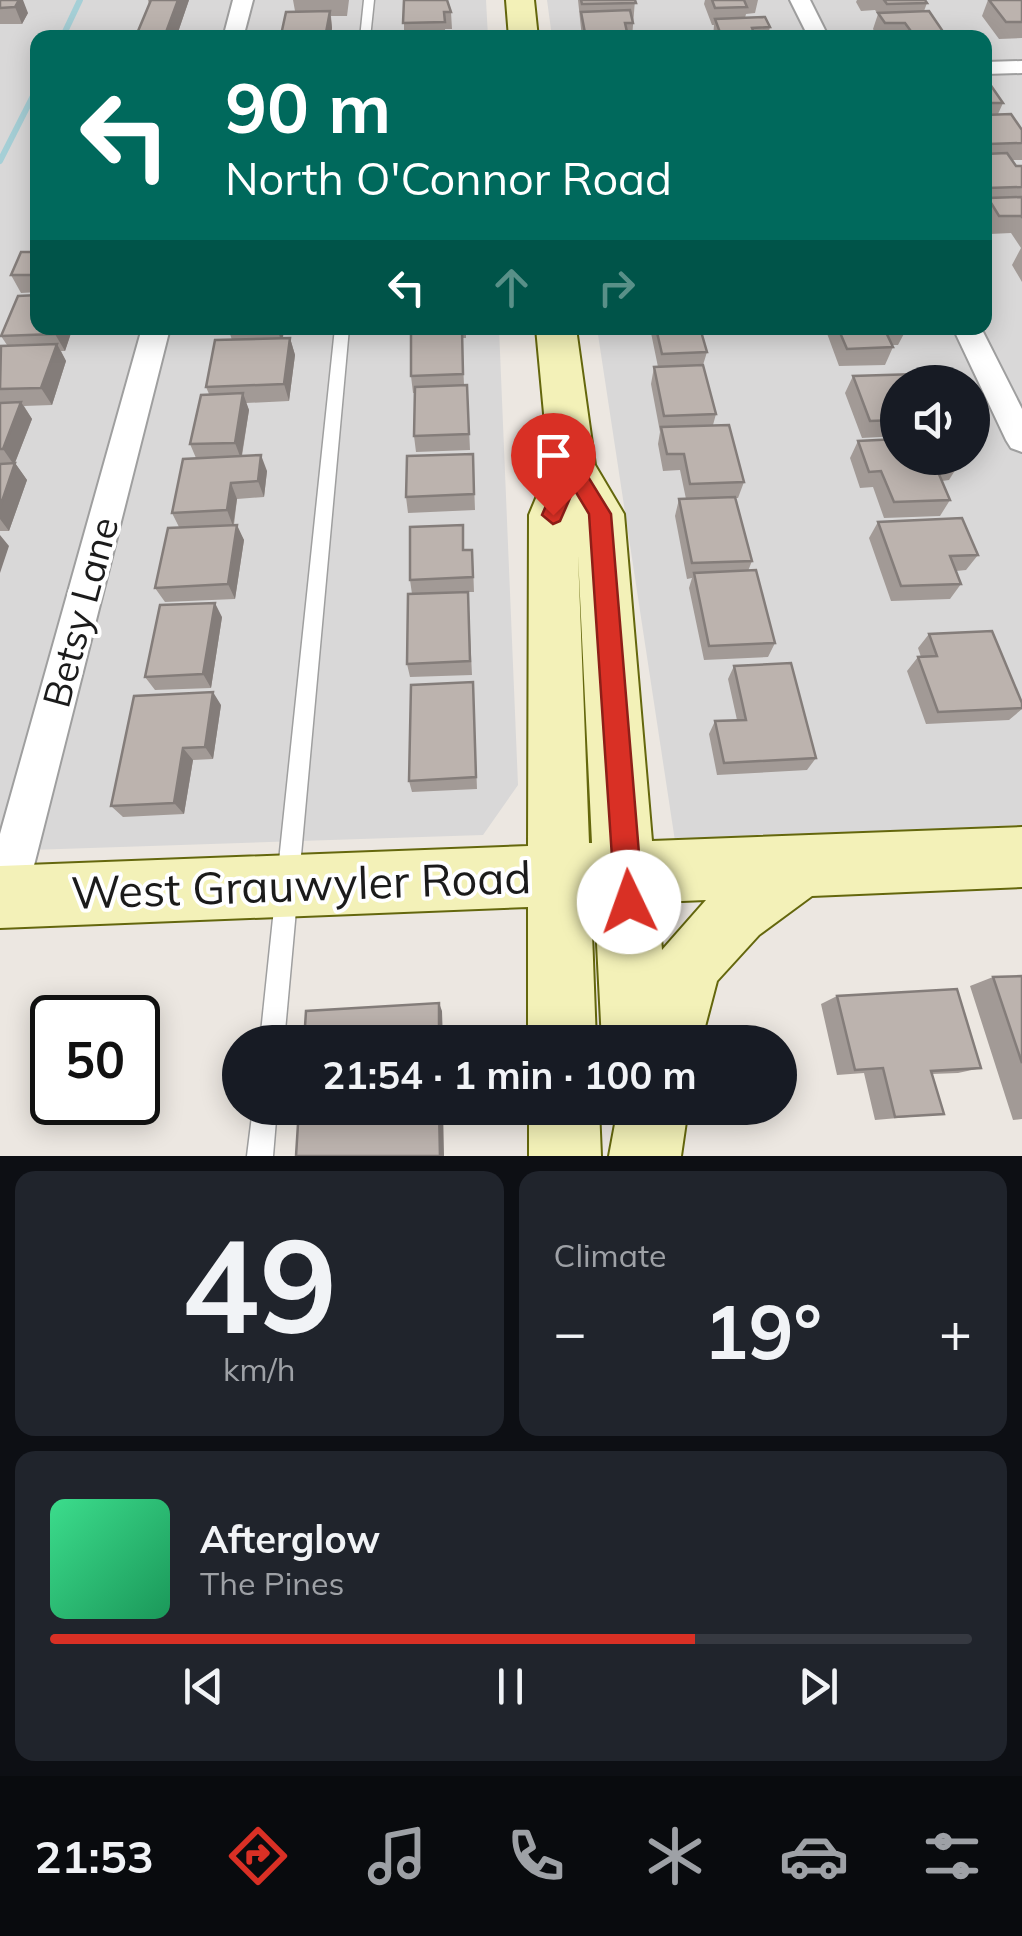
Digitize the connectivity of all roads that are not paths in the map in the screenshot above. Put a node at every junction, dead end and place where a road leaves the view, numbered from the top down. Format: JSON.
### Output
{"nodes":[{"id":1,"x":243,"y":0,"type":"edge"},
{"id":2,"x":368,"y":0,"type":"edge"},
{"id":3,"x":520,"y":0,"type":"edge"},
{"id":4,"x":800,"y":0,"type":"edge"},
{"id":5,"x":235,"y":30,"type":"edge"},
{"id":6,"x":366,"y":30,"type":"edge"},
{"id":7,"x":523,"y":30,"type":"edge"},
{"id":8,"x":815,"y":30,"type":"edge"},
{"id":9,"x":1022,"y":67,"type":"edge"},
{"id":10,"x":992,"y":68,"type":"edge"},
{"id":11,"x":154,"y":335,"type":"edge"},
{"id":12,"x":341,"y":335,"type":"edge"},
{"id":13,"x":557,"y":335,"type":"edge"},
{"id":14,"x":970,"y":335,"type":"edge"},
{"id":15,"x":1022,"y":440,"type":"edge"},
{"id":16,"x":572,"y":468,"type":"junction"},
{"id":17,"x":1022,"y":857,"type":"edge"},
{"id":18,"x":803,"y":866,"type":"junction"},
{"id":19,"x":627,"y":872,"type":"junction"},
{"id":20,"x":557,"y":874,"type":"junction"},
{"id":21,"x":289,"y":885,"type":"junction"},
{"id":22,"x":2,"y":897,"type":"edge"},
{"id":23,"x":274,"y":1025,"type":"edge"},
{"id":24,"x":561,"y":1025,"type":"edge"},
{"id":25,"x":635,"y":1025,"type":"edge"},
{"id":26,"x":672,"y":1025,"type":"edge"},
{"id":27,"x":263,"y":1125,"type":"edge"},
{"id":28,"x":565,"y":1125,"type":"edge"},
{"id":29,"x":641,"y":1125,"type":"edge"},
{"id":30,"x":650,"y":1125,"type":"edge"},
{"id":31,"x":260,"y":1156,"type":"edge"},
{"id":32,"x":566,"y":1156,"type":"edge"},
{"id":33,"x":644,"y":1156,"type":"edge"}],
"edges":[{"from":1,"to":5,"type":"street"},
{"from":2,"to":6,"type":"lane"},
{"from":3,"to":7,"type":"main road"},
{"from":4,"to":8,"type":"street"},
{"from":9,"to":10,"type":"street"},
{"from":11,"to":22,"type":"street","name":"Betsy Lane"},
{"from":12,"to":21,"type":"lane"},
{"from":13,"to":16,"type":"main road"},
{"from":14,"to":15,"type":"street"},
{"from":16,"to":19,"type":"main road"},
{"from":16,"to":20,"type":"main road"},
{"from":17,"to":18,"type":"main road","name":"West Grauwyler Road"},
{"from":18,"to":19,"type":"main road","name":"West Grauwyler Road"},
{"from":18,"to":26,"type":"main road"},
{"from":19,"to":20,"type":"main road","name":"West Grauwyler Road"},
{"from":19,"to":25,"type":"main road"},
{"from":20,"to":21,"type":"main road","name":"West Grauwyler Road"},
{"from":20,"to":24,"type":"main road"},
{"from":21,"to":22,"type":"main road","name":"West Grauwyler Road"},
{"from":21,"to":23,"type":"lane"},
{"from":27,"to":31,"type":"lane"},
{"from":28,"to":32,"type":"main road"},
{"from":29,"to":33,"type":"main road"},
{"from":30,"to":33,"type":"main road"}]}
